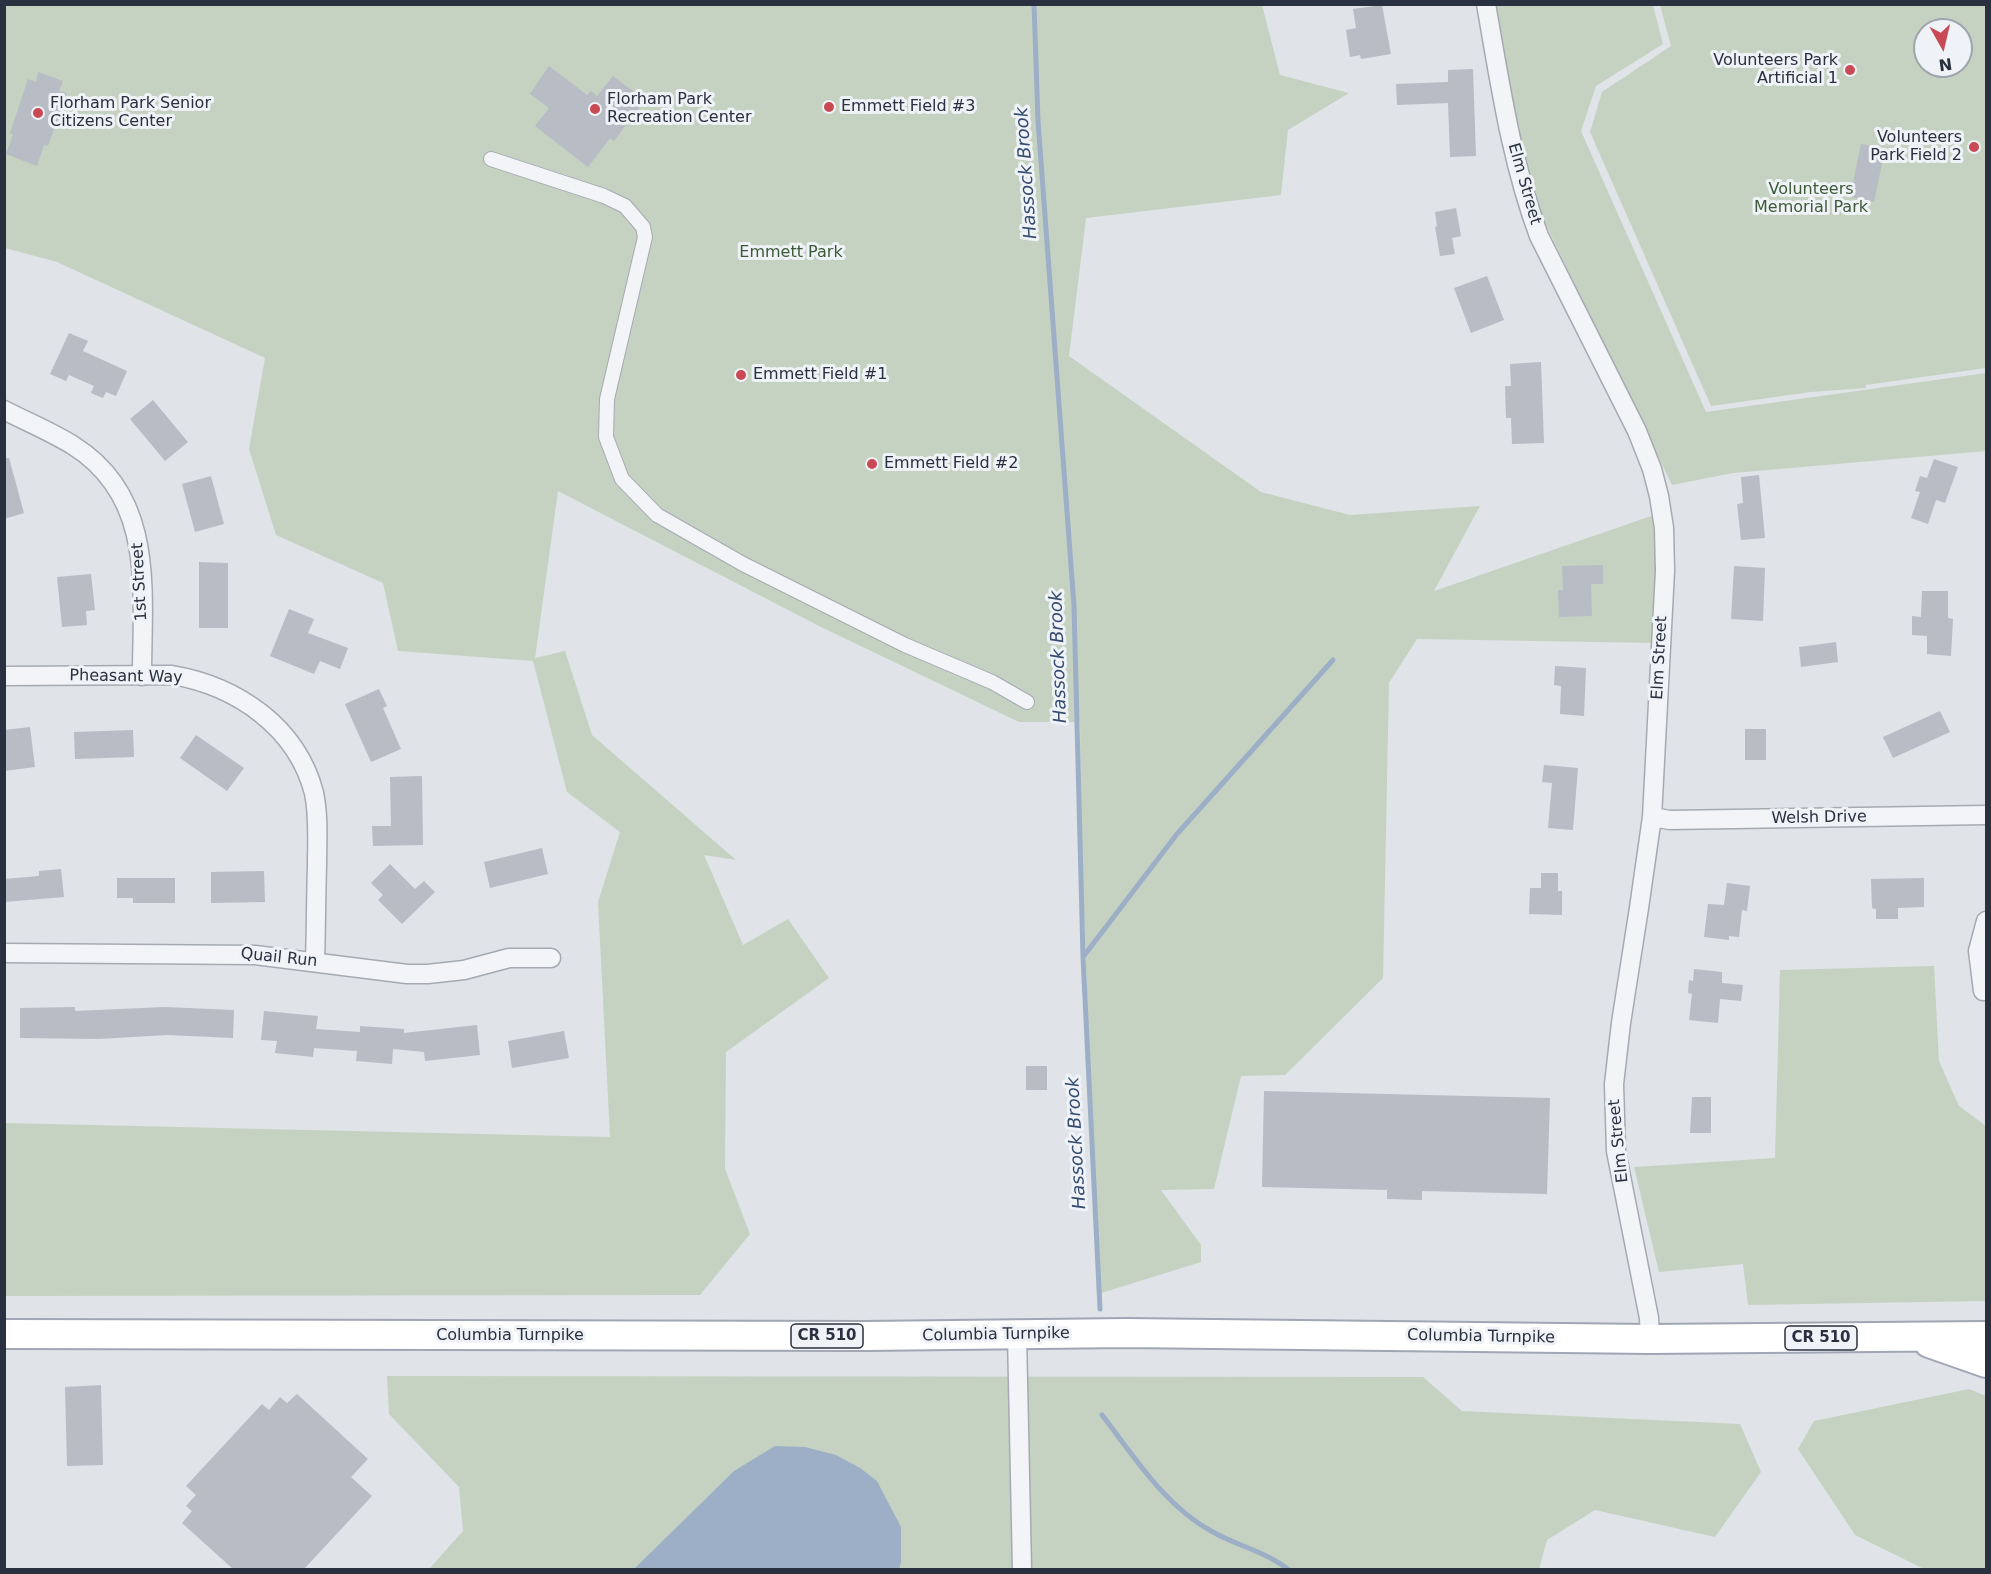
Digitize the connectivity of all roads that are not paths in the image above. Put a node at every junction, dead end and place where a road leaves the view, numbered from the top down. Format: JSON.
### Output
{"nodes":[{"id":1,"x":1486,"y":4,"type":"edge"},
{"id":2,"x":491,"y":159,"type":"dead end"},
{"id":3,"x":4,"y":410,"type":"edge"},
{"id":4,"x":4,"y":676,"type":"edge"},
{"id":5,"x":142,"y":676,"type":"junction"},
{"id":6,"x":1027,"y":702,"type":"dead end"},
{"id":7,"x":1986,"y":815,"type":"edge"},
{"id":8,"x":1652,"y":817,"type":"junction"},
{"id":9,"x":1986,"y":921,"type":"edge"},
{"id":10,"x":4,"y":953,"type":"edge"},
{"id":11,"x":551,"y":958,"type":"dead end"},
{"id":12,"x":315,"y":962,"type":"junction"},
{"id":13,"x":1983,"y":991,"type":"dead end"},
{"id":14,"x":4,"y":1334,"type":"edge"},
{"id":15,"x":1017,"y":1334,"type":"junction"},
{"id":16,"x":1986,"y":1336,"type":"edge"},
{"id":17,"x":1913,"y":1337,"type":"junction"},
{"id":18,"x":1650,"y":1339,"type":"junction"},
{"id":19,"x":1986,"y":1363,"type":"edge"},
{"id":20,"x":1022,"y":1569,"type":"edge"}],
"edges":[{"from":1,"to":8,"type":"street","name":"Elm Street"},
{"from":2,"to":6,"type":"street"},
{"from":3,"to":5,"type":"street","name":"1st Street"},
{"from":4,"to":5,"type":"street","name":"Pheasant Way"},
{"from":5,"to":12,"type":"street","name":"Pheasant Way"},
{"from":7,"to":8,"type":"street","name":"Welsh Drive"},
{"from":8,"to":18,"type":"street","name":"Elm Street"},
{"from":9,"to":13,"type":"street"},
{"from":10,"to":12,"type":"street","name":"Quail Run"},
{"from":11,"to":12,"type":"street","name":"Quail Run"},
{"from":14,"to":15,"type":"main road","name":"Columbia Turnpike","number":"CR 510"},
{"from":15,"to":18,"type":"main road","name":"Columbia Turnpike","number":"CR 510"},
{"from":15,"to":20,"type":"street"},
{"from":16,"to":17,"type":"main road","name":"Columbia Turnpike","number":"CR 510"},
{"from":17,"to":18,"type":"main road","name":"Columbia Turnpike","number":"CR 510"},
{"from":17,"to":19,"type":"main road"}]}
